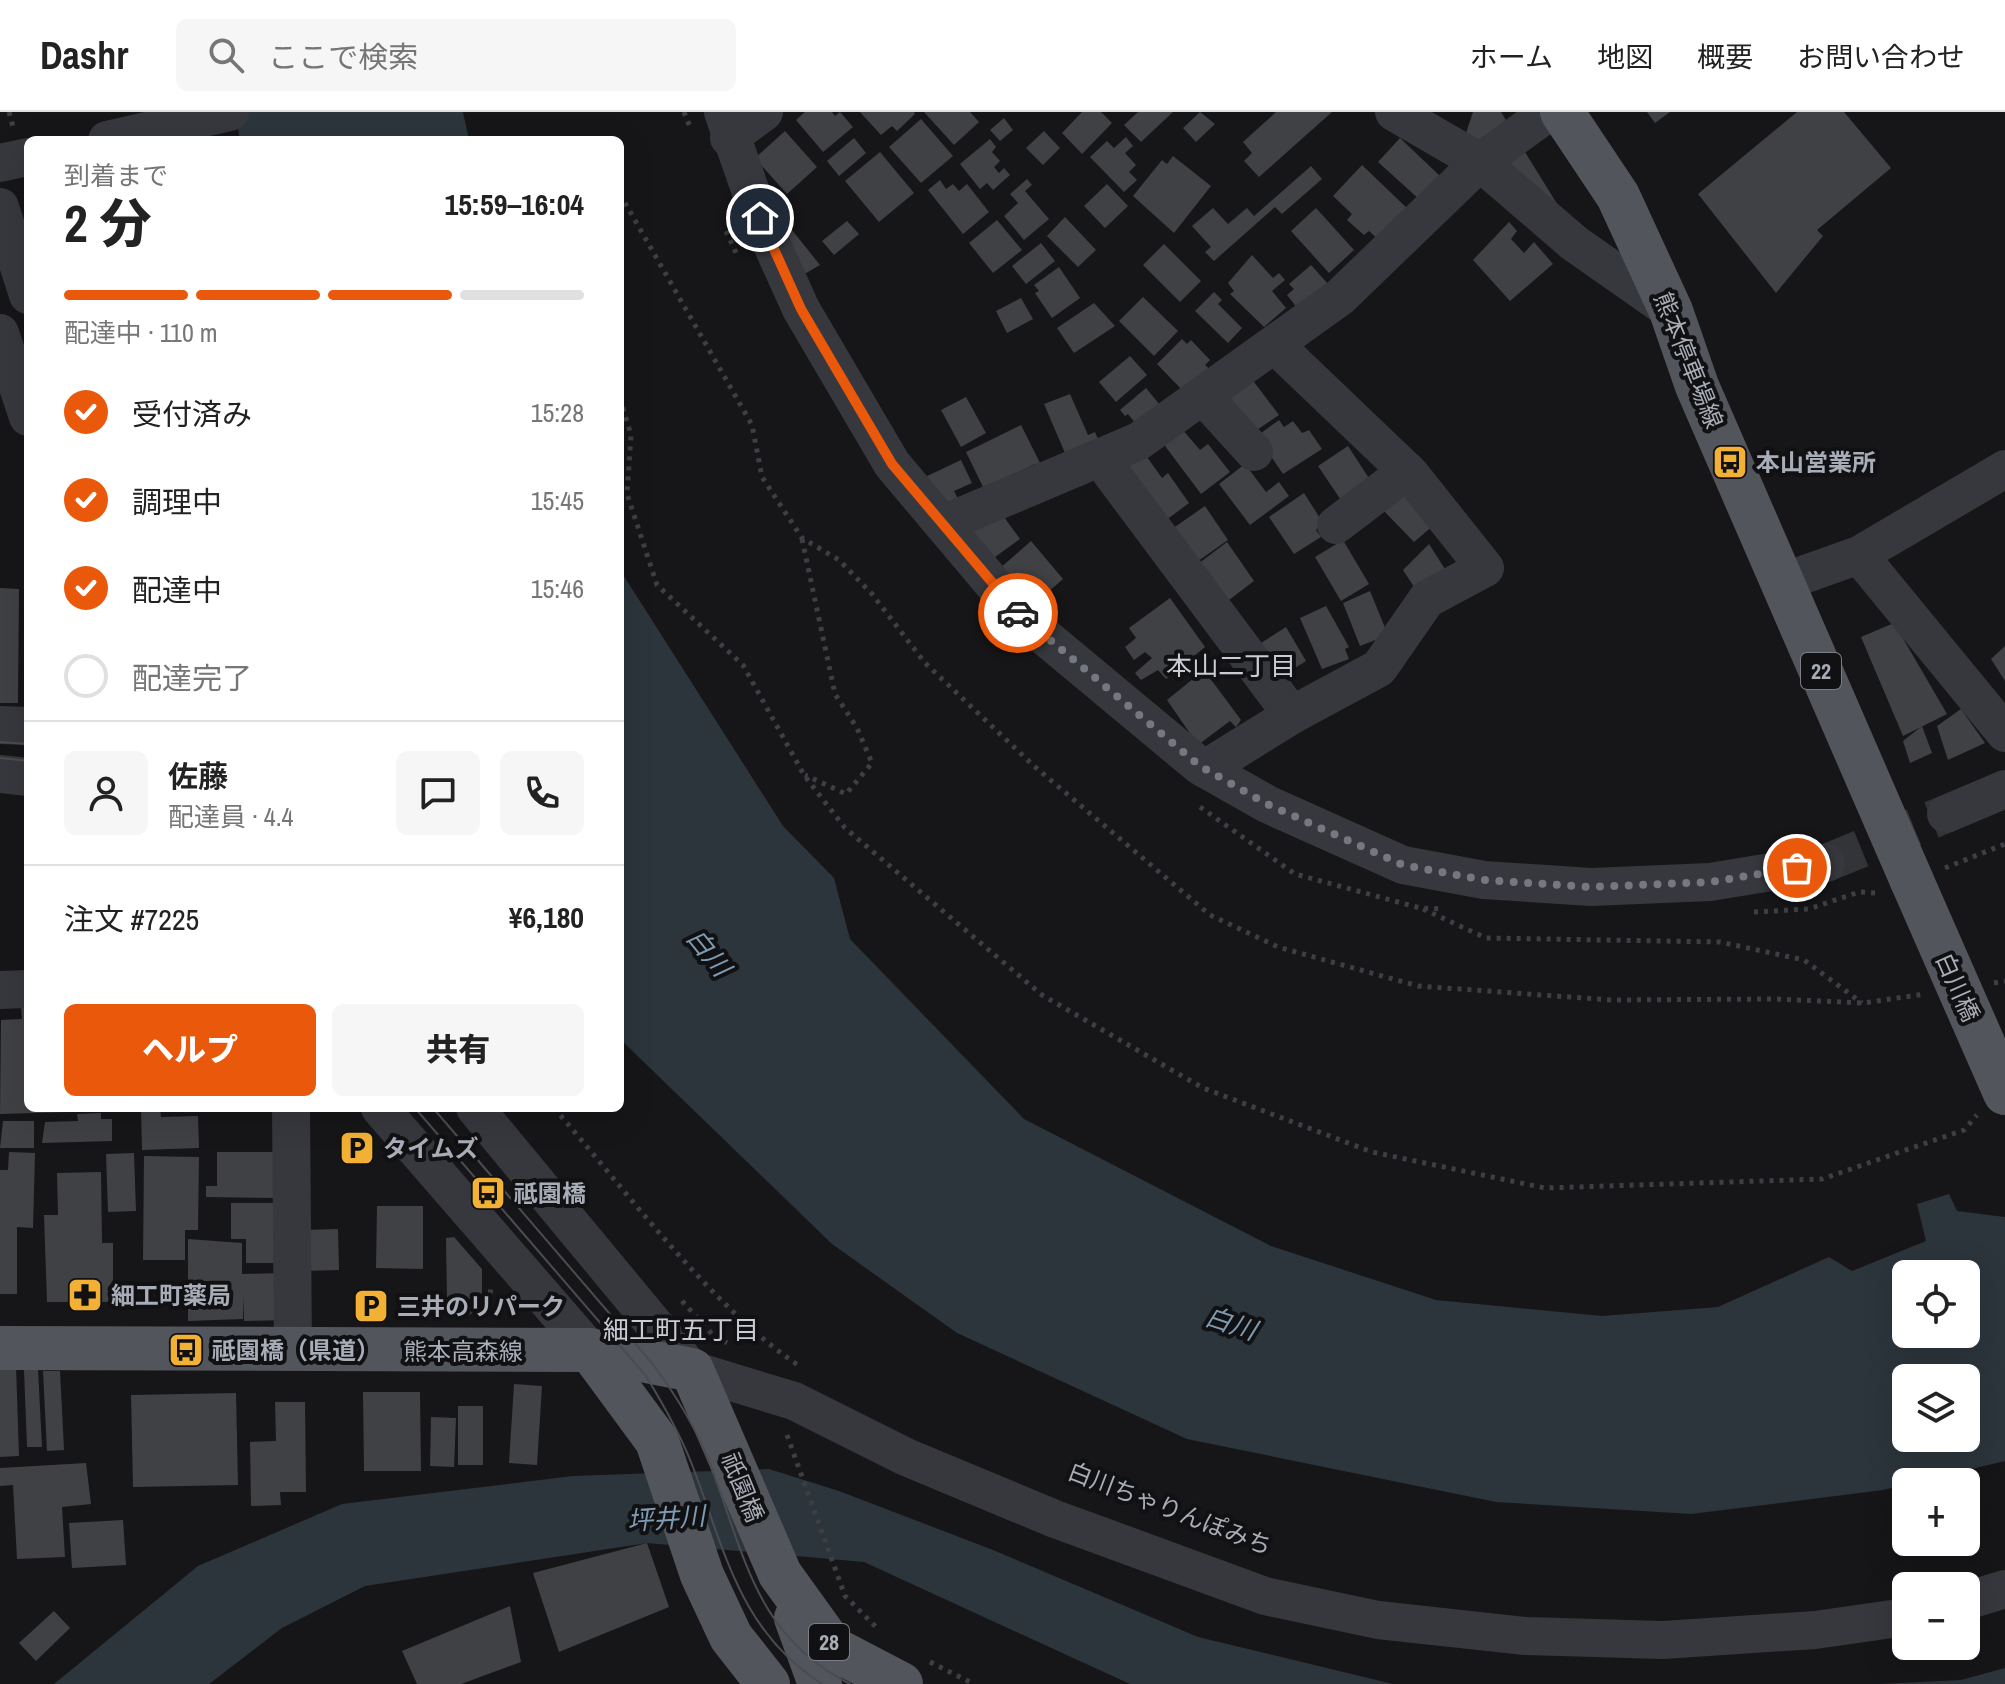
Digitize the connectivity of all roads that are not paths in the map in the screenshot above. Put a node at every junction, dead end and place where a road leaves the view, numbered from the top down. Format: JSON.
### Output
{"nodes":[{"id":1,"x":230,"y":112,"type":"edge"},
{"id":2,"x":764,"y":112,"type":"edge"},
{"id":3,"x":1394,"y":112,"type":"edge"},
{"id":4,"x":1549,"y":112,"type":"edge"},
{"id":5,"x":1562,"y":112,"type":"edge"},
{"id":6,"x":716,"y":130,"type":"edge"},
{"id":7,"x":125,"y":136,"type":"edge"},
{"id":8,"x":24,"y":158,"type":"edge"},
{"id":9,"x":1480,"y":162,"type":"junction"},
{"id":10,"x":0,"y":163,"type":"edge"},
{"id":11,"x":0,"y":207,"type":"edge"},
{"id":12,"x":24,"y":282,"type":"edge"},
{"id":13,"x":1671,"y":311,"type":"junction"},
{"id":14,"x":0,"y":333,"type":"edge"},
{"id":15,"x":1275,"y":345,"type":"junction"},
{"id":16,"x":1203,"y":396,"type":"junction"},
{"id":17,"x":24,"y":405,"type":"edge"},
{"id":18,"x":1254,"y":452,"type":"dead end"},
{"id":19,"x":1100,"y":458,"type":"junction"},
{"id":20,"x":2005,"y":469,"type":"edge"},
{"id":21,"x":1407,"y":471,"type":"junction"},
{"id":22,"x":943,"y":524,"type":"junction"},
{"id":23,"x":1336,"y":525,"type":"dead end"},
{"id":24,"x":1859,"y":555,"type":"junction"},
{"id":25,"x":1783,"y":582,"type":"junction"},
{"id":26,"x":1292,"y":715,"type":"junction"},
{"id":27,"x":0,"y":725,"type":"edge"},
{"id":28,"x":24,"y":726,"type":"edge"},
{"id":29,"x":2005,"y":733,"type":"edge"},
{"id":30,"x":0,"y":774,"type":"edge"},
{"id":31,"x":24,"y":777,"type":"edge"},
{"id":32,"x":1199,"y":786,"type":"junction"},
{"id":33,"x":2005,"y":789,"type":"edge"},
{"id":34,"x":1946,"y":814,"type":"tunnel mouth"},
{"id":35,"x":1826,"y":863,"type":"tunnel mouth"},
{"id":36,"x":1913,"y":881,"type":"joint"},
{"id":37,"x":24,"y":989,"type":"edge"},
{"id":38,"x":0,"y":990,"type":"edge"},
{"id":39,"x":1995,"y":1100,"type":"edge"},
{"id":40,"x":291,"y":1112,"type":"edge"},
{"id":41,"x":383,"y":1112,"type":"edge"},
{"id":42,"x":478,"y":1112,"type":"edge"},
{"id":43,"x":0,"y":1348,"type":"edge"},
{"id":44,"x":590,"y":1350,"type":"junction"},
{"id":45,"x":293,"y":1351,"type":"junction"},
{"id":46,"x":692,"y":1370,"type":"junction"},
{"id":47,"x":776,"y":1568,"type":"junction"},
{"id":48,"x":2005,"y":1589,"type":"edge"},
{"id":49,"x":1980,"y":1597,"type":"edge"},
{"id":50,"x":1892,"y":1619,"type":"edge"},
{"id":51,"x":910,"y":1670,"type":"edge"},
{"id":52,"x":766,"y":1684,"type":"edge"},
{"id":53,"x":820,"y":1684,"type":"edge"}],
"edges":[{"from":1,"to":7,"type":"street"},
{"from":2,"to":6,"type":"street"},
{"from":3,"to":9,"type":"street"},
{"from":4,"to":9,"type":"street"},
{"from":5,"to":13,"type":"main road","name":"熊本停車場線","number":"22"},
{"from":6,"to":22,"type":"street"},
{"from":8,"to":10,"type":"street"},
{"from":9,"to":13,"type":"street"},
{"from":9,"to":15,"type":"street"},
{"from":11,"to":12,"type":"street"},
{"from":13,"to":25,"type":"main road","name":"熊本停車場線","number":"22"},
{"from":14,"to":17,"type":"street"},
{"from":15,"to":16,"type":"street"},
{"from":15,"to":21,"type":"street"},
{"from":16,"to":18,"type":"street"},
{"from":16,"to":19,"type":"street"},
{"from":19,"to":22,"type":"street"},
{"from":19,"to":26,"type":"street"},
{"from":20,"to":24,"type":"street"},
{"from":21,"to":23,"type":"street"},
{"from":21,"to":26,"type":"street"},
{"from":22,"to":32,"type":"street"},
{"from":24,"to":25,"type":"street"},
{"from":24,"to":29,"type":"street"},
{"from":25,"to":36,"type":"main road","name":"熊本停車場線","number":"22"},
{"from":26,"to":32,"type":"street"},
{"from":27,"to":28,"type":"street"},
{"from":30,"to":31,"type":"street"},
{"from":32,"to":35,"type":"street"},
{"from":33,"to":34,"type":"street"},
{"from":36,"to":39,"type":"main road","name":"白川橋","number":"22","bridge":true},
{"from":37,"to":38,"type":"street"},
{"from":40,"to":45,"type":"street"},
{"from":41,"to":44,"type":"street"},
{"from":42,"to":46,"type":"street"},
{"from":43,"to":45,"type":"main road","name":"熊本高森線"},
{"from":44,"to":45,"type":"main road","name":"熊本高森線"},
{"from":44,"to":46,"type":"main road","name":"熊本高森線"},
{"from":44,"to":52,"type":"main road"},
{"from":46,"to":47,"type":"main road","name":"祇園橋","number":"28"},
{"from":46,"to":50,"type":"street"},
{"from":47,"to":51,"type":"main road","number":"28"},
{"from":47,"to":53,"type":"main road"},
{"from":48,"to":49,"type":"street"}]}
